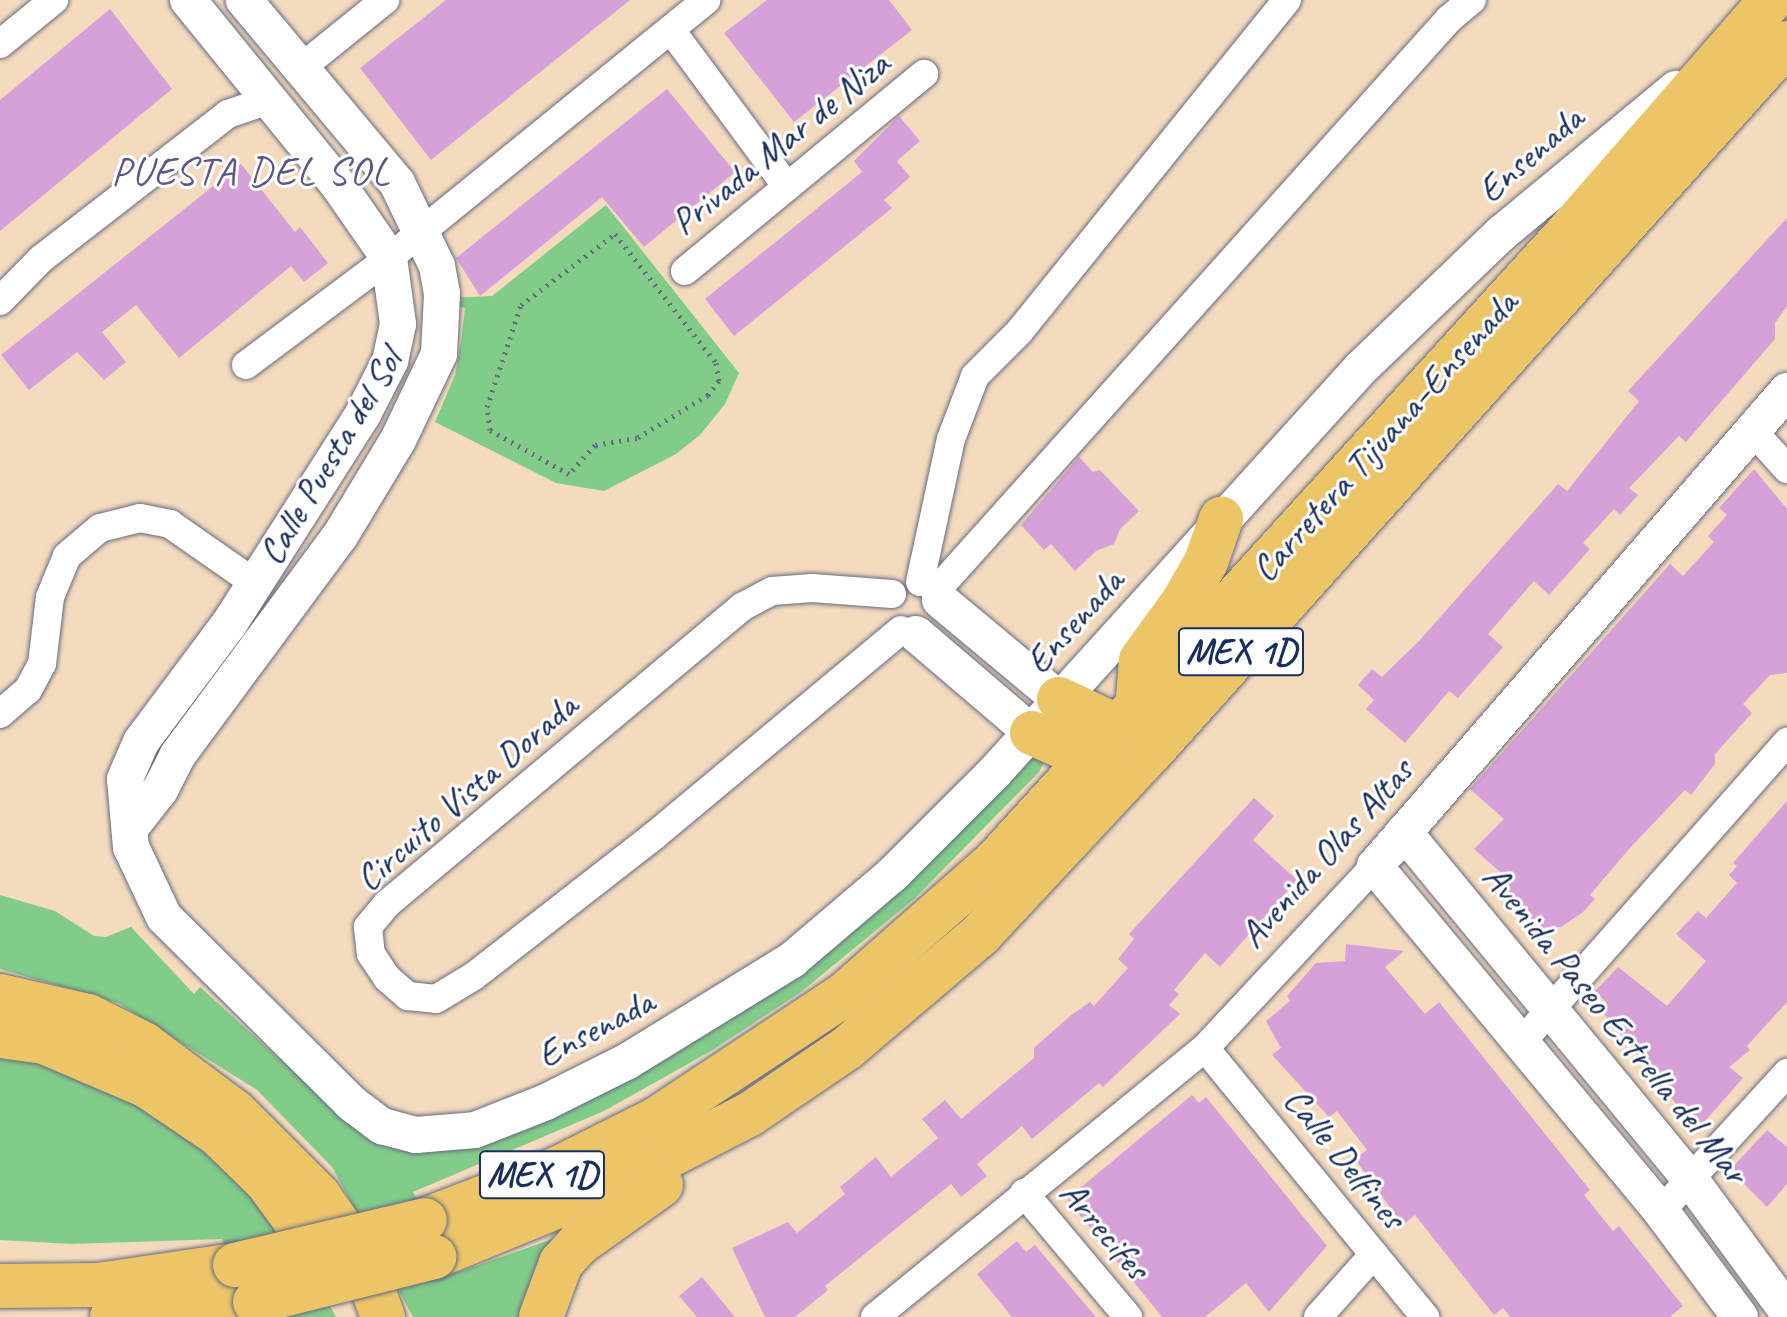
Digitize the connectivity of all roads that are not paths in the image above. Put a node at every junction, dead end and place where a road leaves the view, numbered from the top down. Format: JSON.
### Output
{"nodes":[{"id":1,"x":54,"y":0,"type":"edge"},
{"id":2,"x":188,"y":0,"type":"edge"},
{"id":3,"x":244,"y":0,"type":"edge"},
{"id":4,"x":385,"y":0,"type":"edge"},
{"id":5,"x":706,"y":0,"type":"edge"},
{"id":6,"x":1287,"y":0,"type":"edge"},
{"id":7,"x":1472,"y":0,"type":"edge"},
{"id":8,"x":1771,"y":0,"type":"edge"},
{"id":9,"x":671,"y":30,"type":"junction"},
{"id":10,"x":1787,"y":43,"type":"edge"},
{"id":11,"x":0,"y":44,"type":"edge"},
{"id":12,"x":1725,"y":51,"type":"junction"},
{"id":13,"x":302,"y":67,"type":"junction"},
{"id":14,"x":924,"y":74,"type":"dead end"},
{"id":15,"x":269,"y":100,"type":"junction"},
{"id":16,"x":787,"y":187,"type":"junction"},
{"id":17,"x":422,"y":230,"type":"junction"},
{"id":18,"x":389,"y":258,"type":"junction"},
{"id":19,"x":685,"y":271,"type":"dead end"},
{"id":20,"x":0,"y":301,"type":"edge"},
{"id":21,"x":246,"y":365,"type":"dead end"},
{"id":22,"x":1787,"y":391,"type":"edge"},
{"id":23,"x":1753,"y":431,"type":"junction"},
{"id":24,"x":1787,"y":469,"type":"edge"},
{"id":25,"x":301,"y":513,"type":"junction"},
{"id":26,"x":1221,"y":519,"type":"junction"},
{"id":27,"x":340,"y":536,"type":"junction"},
{"id":28,"x":253,"y":582,"type":"junction"},
{"id":29,"x":932,"y":591,"type":"junction"},
{"id":30,"x":892,"y":594,"type":"junction"},
{"id":31,"x":908,"y":632,"type":"junction"},
{"id":32,"x":1002,"y":652,"type":"junction"},
{"id":33,"x":976,"y":685,"type":"junction"},
{"id":34,"x":1059,"y":699,"type":"junction"},
{"id":35,"x":0,"y":714,"type":"edge"},
{"id":36,"x":1129,"y":719,"type":"junction"},
{"id":37,"x":1032,"y":733,"type":"junction"},
{"id":38,"x":1787,"y":742,"type":"edge"},
{"id":39,"x":1092,"y":760,"type":"junction"},
{"id":40,"x":131,"y":827,"type":"junction"},
{"id":41,"x":1404,"y":832,"type":"junction"},
{"id":42,"x":1375,"y":866,"type":"junction"},
{"id":43,"x":0,"y":996,"type":"edge"},
{"id":44,"x":1549,"y":1008,"type":"junction"},
{"id":45,"x":0,"y":1036,"type":"edge"},
{"id":46,"x":1519,"y":1045,"type":"junction"},
{"id":47,"x":1205,"y":1048,"type":"junction"},
{"id":48,"x":1787,"y":1073,"type":"edge"},
{"id":49,"x":750,"y":1114,"type":"junction"},
{"id":50,"x":416,"y":1135,"type":"joint"},
{"id":51,"x":1690,"y":1179,"type":"junction"},
{"id":52,"x":1024,"y":1193,"type":"junction"},
{"id":53,"x":1661,"y":1211,"type":"junction"},
{"id":54,"x":429,"y":1238,"type":"junction"},
{"id":55,"x":1374,"y":1254,"type":"junction"},
{"id":56,"x":0,"y":1265,"type":"edge"},
{"id":57,"x":0,"y":1286,"type":"edge"},
{"id":58,"x":105,"y":1301,"type":"edge"},
{"id":59,"x":1787,"y":1311,"type":"edge"},
{"id":60,"x":353,"y":1317,"type":"edge"},
{"id":61,"x":383,"y":1317,"type":"edge"},
{"id":62,"x":541,"y":1317,"type":"edge"},
{"id":63,"x":875,"y":1317,"type":"edge"},
{"id":64,"x":1128,"y":1317,"type":"edge"},
{"id":65,"x":1318,"y":1317,"type":"edge"},
{"id":66,"x":1425,"y":1317,"type":"edge"},
{"id":67,"x":1740,"y":1317,"type":"edge"}],
"edges":[{"from":1,"to":11,"type":"street"},
{"from":2,"to":15,"type":"street","name":"Calle Puesta del Sol"},
{"from":3,"to":13,"type":"street","name":"Calle Puesta del Sol"},
{"from":4,"to":13,"type":"street"},
{"from":5,"to":9,"type":"street"},
{"from":6,"to":29,"type":"street"},
{"from":7,"to":29,"type":"street"},
{"from":8,"to":12,"type":"highway","name":"Carretera Tijuana–Ensenada","number":"MEX 1D"},
{"from":9,"to":16,"type":"street"},
{"from":9,"to":17,"type":"street"},
{"from":10,"to":49,"type":"highway","name":"Carretera Tijuana–Ensenada","number":"MEX 1D"},
{"from":12,"to":26,"type":"street","name":"Ensenada"},
{"from":12,"to":36,"type":"highway","name":"Carretera Tijuana–Ensenada","number":"MEX 1D"},
{"from":13,"to":17,"type":"street","name":"Calle Puesta del Sol"},
{"from":14,"to":16,"type":"street","name":"Privada Mar de Niza"},
{"from":15,"to":18,"type":"street","name":"Calle Puesta del Sol"},
{"from":15,"to":20,"type":"street"},
{"from":16,"to":19,"type":"street","name":"Privada Mar de Niza"},
{"from":17,"to":18,"type":"street"},
{"from":17,"to":27,"type":"street","name":"Calle Puesta del Sol"},
{"from":18,"to":21,"type":"street"},
{"from":18,"to":25,"type":"street","name":"Calle Puesta del Sol"},
{"from":22,"to":23,"type":"street","name":"Avenida Olas Altas"},
{"from":23,"to":24,"type":"street"},
{"from":23,"to":41,"type":"street","name":"Avenida Olas Altas"},
{"from":25,"to":27,"type":"street"},
{"from":25,"to":28,"type":"street","name":"Calle Puesta del Sol"},
{"from":26,"to":34,"type":"street","name":"Ensenada"},
{"from":26,"to":36,"type":"highway"},
{"from":27,"to":40,"type":"street","name":"Calle Puesta del Sol"},
{"from":28,"to":35,"type":"street"},
{"from":28,"to":40,"type":"street","name":"Calle Puesta del Sol"},
{"from":29,"to":30,"type":"street"},
{"from":29,"to":31,"type":"street"},
{"from":29,"to":32,"type":"street"},
{"from":30,"to":31,"type":"street"},
{"from":30,"to":31,"type":"street","name":"Circuito Vista Dorada"},
{"from":31,"to":33,"type":"street"},
{"from":32,"to":33,"type":"street"},
{"from":32,"to":34,"type":"street"},
{"from":33,"to":37,"type":"street"},
{"from":34,"to":36,"type":"highway"},
{"from":34,"to":37,"type":"street","name":"Ensenada"},
{"from":36,"to":39,"type":"highway","name":"Carretera Tijuana–Ensenada","number":"MEX 1D"},
{"from":37,"to":39,"type":"highway"},
{"from":37,"to":50,"type":"street","name":"Ensenada"},
{"from":38,"to":44,"type":"street"},
{"from":39,"to":54,"type":"highway","name":"Carretera Tijuana–Ensenada","number":"MEX 1D"},
{"from":40,"to":50,"type":"street","name":"Calle Puesta del Sol"},
{"from":41,"to":42,"type":"street","name":"Avenida Olas Altas"},
{"from":41,"to":44,"type":"street","name":"Avenida Paseo Estrella del Mar"},
{"from":42,"to":46,"type":"street"},
{"from":42,"to":47,"type":"street","name":"Avenida Olas Altas"},
{"from":43,"to":61,"type":"highway"},
{"from":44,"to":46,"type":"street"},
{"from":44,"to":51,"type":"street","name":"Avenida Paseo Estrella del Mar"},
{"from":45,"to":60,"type":"highway"},
{"from":46,"to":53,"type":"street"},
{"from":47,"to":52,"type":"street","name":"Avenida Olas Altas"},
{"from":47,"to":55,"type":"street","name":"Calle Delfines"},
{"from":48,"to":51,"type":"street"},
{"from":49,"to":54,"type":"highway","name":"Carretera Tijuana–Ensenada","number":"MEX 1D"},
{"from":49,"to":62,"type":"highway"},
{"from":51,"to":53,"type":"street"},
{"from":51,"to":59,"type":"street","name":"Avenida Paseo Estrella del Mar"},
{"from":52,"to":63,"type":"street","name":"Avenida Olas Altas"},
{"from":52,"to":64,"type":"street","name":"Arrecifes"},
{"from":53,"to":67,"type":"street"},
{"from":54,"to":58,"type":"highway","name":"Carretera Tijuana–Ensenada","number":"MEX 1D","bridge":true},
{"from":55,"to":65,"type":"street"},
{"from":55,"to":66,"type":"street","name":"Calle Delfines"},
{"from":56,"to":58,"type":"highway"},
{"from":57,"to":58,"type":"highway","name":"Carretera Tijuana–Ensenada","number":"MEX 1D"}]}
